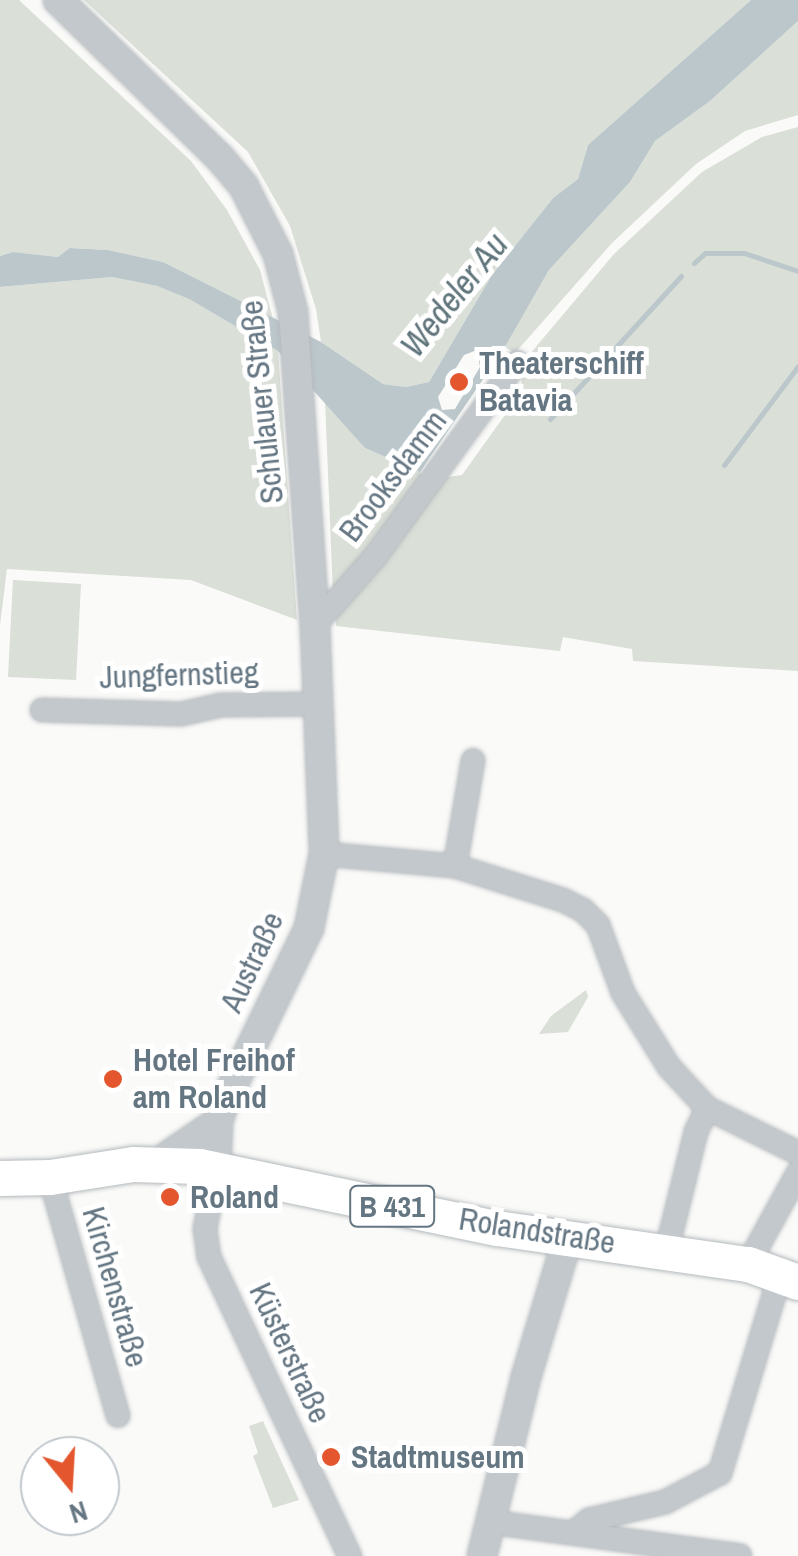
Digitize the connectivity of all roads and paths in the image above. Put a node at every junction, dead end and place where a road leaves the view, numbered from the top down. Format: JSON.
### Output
{"nodes":[{"id":1,"x":58,"y":0,"type":"edge"},
{"id":2,"x":517,"y":362,"type":"dead end"},
{"id":3,"x":316,"y":625,"type":"junction"},
{"id":4,"x":319,"y":704,"type":"junction"},
{"id":5,"x":42,"y":710,"type":"dead end"},
{"id":6,"x":473,"y":761,"type":"dead end"},
{"id":7,"x":324,"y":854,"type":"junction"},
{"id":8,"x":454,"y":866,"type":"junction"},
{"id":9,"x":707,"y":1108,"type":"junction"},
{"id":10,"x":218,"y":1122,"type":"junction"},
{"id":11,"x":798,"y":1153,"type":"edge"},
{"id":12,"x":156,"y":1164,"type":"junction"},
{"id":13,"x":216,"y":1169,"type":"junction"},
{"id":14,"x":798,"y":1173,"type":"edge"},
{"id":15,"x":50,"y":1177,"type":"junction"},
{"id":16,"x":0,"y":1178,"type":"edge"},
{"id":17,"x":568,"y":1240,"type":"junction"},
{"id":18,"x":667,"y":1250,"type":"junction"},
{"id":19,"x":775,"y":1274,"type":"edge"},
{"id":20,"x":118,"y":1415,"type":"dead end"},
{"id":21,"x":490,"y":1522,"type":"junction"},
{"id":22,"x":573,"y":1533,"type":"junction"},
{"id":23,"x":350,"y":1556,"type":"edge"},
{"id":24,"x":482,"y":1556,"type":"edge"},
{"id":25,"x":740,"y":1556,"type":"edge"}],
"edges":[{"from":1,"to":3,"type":"street","name":"Schulauer Straße"},
{"from":2,"to":3,"type":"street","name":"Brooksdamm"},
{"from":3,"to":4,"type":"street","name":"Schulauer Straße"},
{"from":4,"to":5,"type":"street","name":"Jungfernstieg"},
{"from":4,"to":7,"type":"street","name":"Austraße"},
{"from":6,"to":8,"type":"street"},
{"from":7,"to":8,"type":"street"},
{"from":7,"to":10,"type":"street","name":"Austraße"},
{"from":8,"to":9,"type":"street"},
{"from":9,"to":11,"type":"street"},
{"from":9,"to":18,"type":"street"},
{"from":10,"to":12,"type":"street"},
{"from":10,"to":13,"type":"street","name":"Austraße"},
{"from":12,"to":13,"type":"main road","number":"B 431"},
{"from":12,"to":15,"type":"main road","number":"B 431"},
{"from":13,"to":17,"type":"main road","name":"Rolandstraße","number":"B 431"},
{"from":13,"to":23,"type":"street","name":"Küsterstraße"},
{"from":14,"to":19,"type":"street"},
{"from":15,"to":16,"type":"main road","number":"B 431"},
{"from":15,"to":20,"type":"street","name":"Kirchenstraße"},
{"from":17,"to":18,"type":"main road","name":"Rolandstraße","number":"B 431"},
{"from":17,"to":21,"type":"street"},
{"from":18,"to":19,"type":"main road","name":"Rolandstraße","number":"B 431"},
{"from":19,"to":22,"type":"street"},
{"from":21,"to":22,"type":"street"},
{"from":21,"to":24,"type":"street"},
{"from":22,"to":25,"type":"street"}]}
